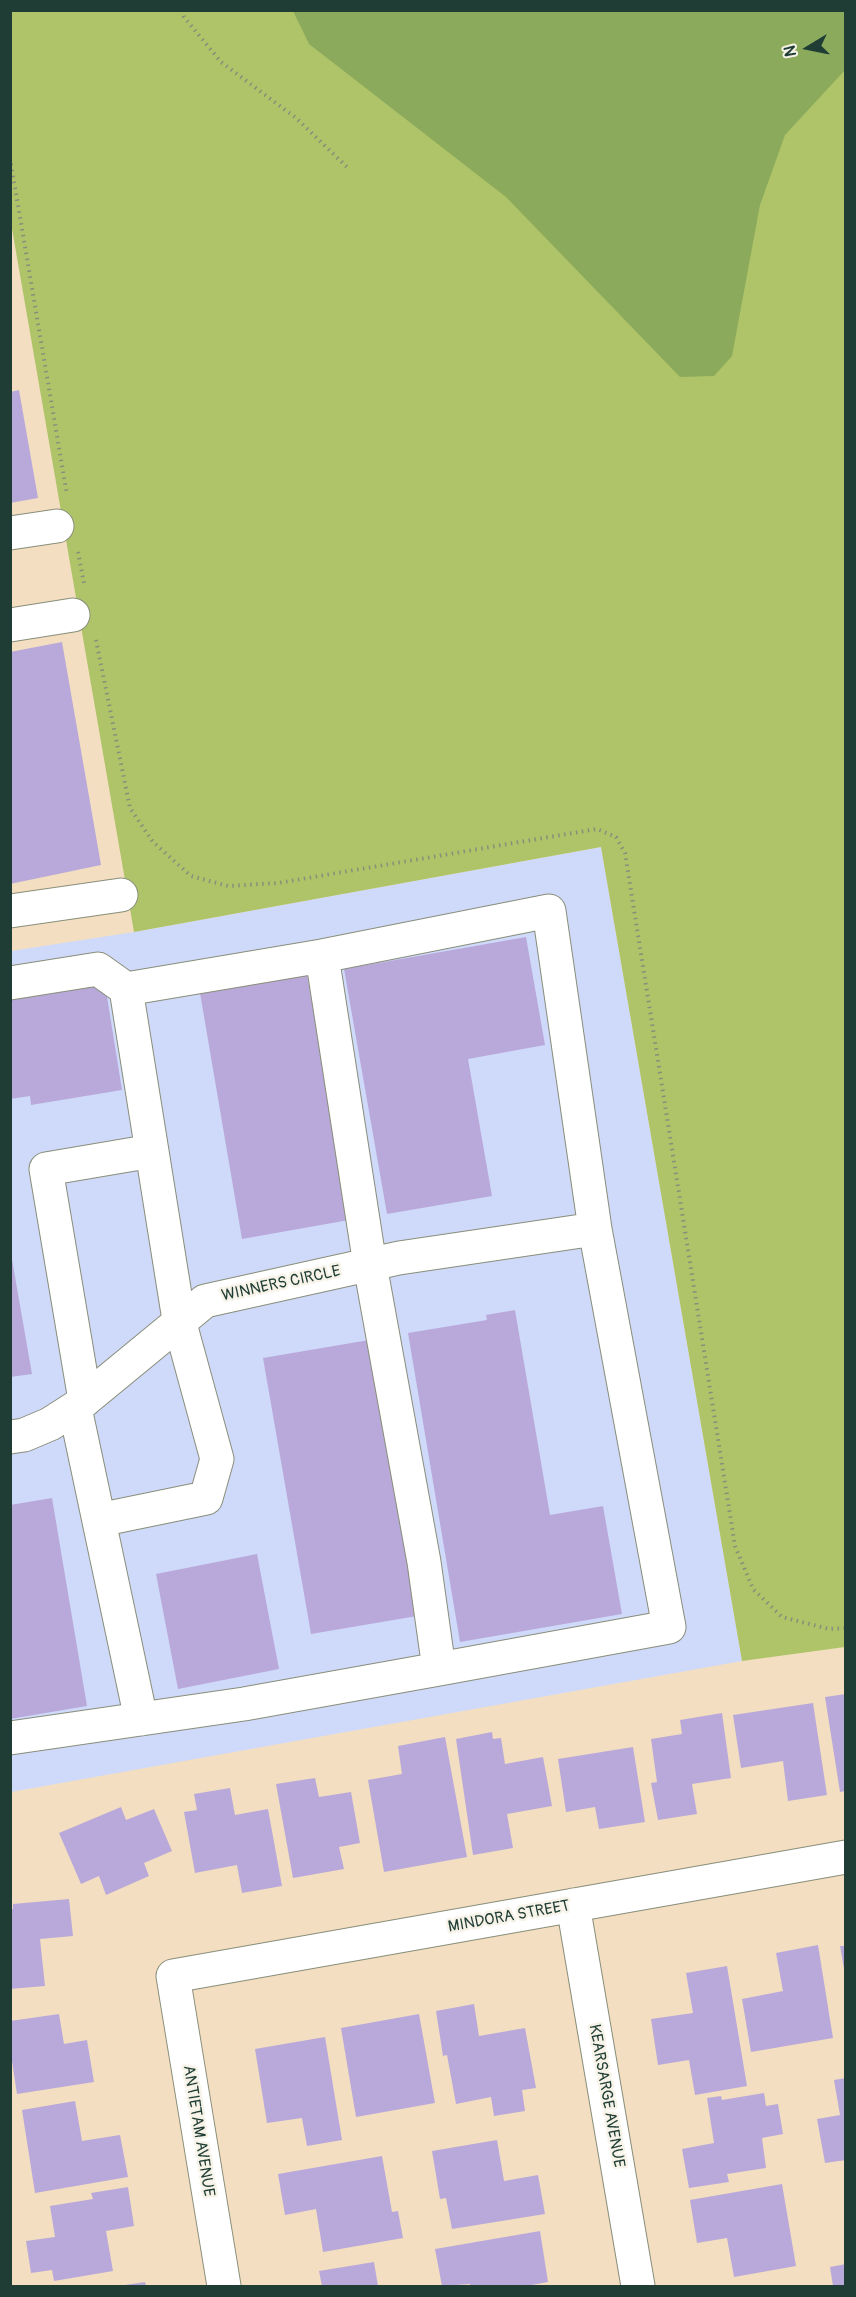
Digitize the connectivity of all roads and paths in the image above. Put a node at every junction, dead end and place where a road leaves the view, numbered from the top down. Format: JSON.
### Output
{"nodes":[{"id":1,"x":182,"y":10,"type":"edge"},
{"id":2,"x":347,"y":167,"type":"dead end"},
{"id":3,"x":57,"y":526,"type":"dead end"},
{"id":4,"x":10,"y":533,"type":"edge"},
{"id":5,"x":73,"y":615,"type":"dead end"},
{"id":6,"x":10,"y":625,"type":"edge"},
{"id":7,"x":121,"y":896,"type":"dead end"},
{"id":8,"x":10,"y":911,"type":"edge"},
{"id":9,"x":322,"y":956,"type":"junction"},
{"id":10,"x":10,"y":983,"type":"edge"},
{"id":11,"x":126,"y":989,"type":"junction"},
{"id":12,"x":152,"y":1151,"type":"junction"},
{"id":13,"x":595,"y":1229,"type":"junction"},
{"id":14,"x":370,"y":1265,"type":"junction"},
{"id":15,"x":179,"y":1320,"type":"junction"},
{"id":16,"x":80,"y":1404,"type":"junction"},
{"id":17,"x":10,"y":1437,"type":"edge"},
{"id":18,"x":99,"y":1520,"type":"junction"},
{"id":19,"x":439,"y":1669,"type":"junction"},
{"id":20,"x":141,"y":1719,"type":"junction"},
{"id":21,"x":10,"y":1738,"type":"edge"},
{"id":22,"x":846,"y":1857,"type":"edge"},
{"id":23,"x":573,"y":1905,"type":"junction"},
{"id":24,"x":173,"y":1976,"type":"joint"},
{"id":25,"x":224,"y":2286,"type":"edge"},
{"id":26,"x":639,"y":2286,"type":"edge"}],
"edges":[{"from":1,"to":2,"type":"path"},
{"from":3,"to":4,"type":"street"},
{"from":5,"to":6,"type":"street"},
{"from":7,"to":8,"type":"street"},
{"from":9,"to":11,"type":"street"},
{"from":9,"to":13,"type":"street"},
{"from":9,"to":14,"type":"street"},
{"from":10,"to":11,"type":"street"},
{"from":11,"to":12,"type":"street"},
{"from":12,"to":15,"type":"street"},
{"from":12,"to":16,"type":"street"},
{"from":13,"to":14,"type":"street","name":"WINNERS CIRCLE"},
{"from":13,"to":19,"type":"street"},
{"from":14,"to":15,"type":"street","name":"WINNERS CIRCLE"},
{"from":14,"to":19,"type":"street"},
{"from":15,"to":16,"type":"street","name":"WINNERS CIRCLE"},
{"from":15,"to":18,"type":"street"},
{"from":16,"to":17,"type":"street","name":"WINNERS CIRCLE"},
{"from":16,"to":18,"type":"street"},
{"from":18,"to":20,"type":"street"},
{"from":19,"to":20,"type":"street"},
{"from":20,"to":21,"type":"street"},
{"from":22,"to":23,"type":"street","name":"MINDORA STREET"},
{"from":23,"to":24,"type":"street","name":"MINDORA STREET"},
{"from":23,"to":26,"type":"street","name":"KEARSARGE AVENUE"},
{"from":24,"to":25,"type":"street","name":"ANTIETAM AVENUE"}]}
